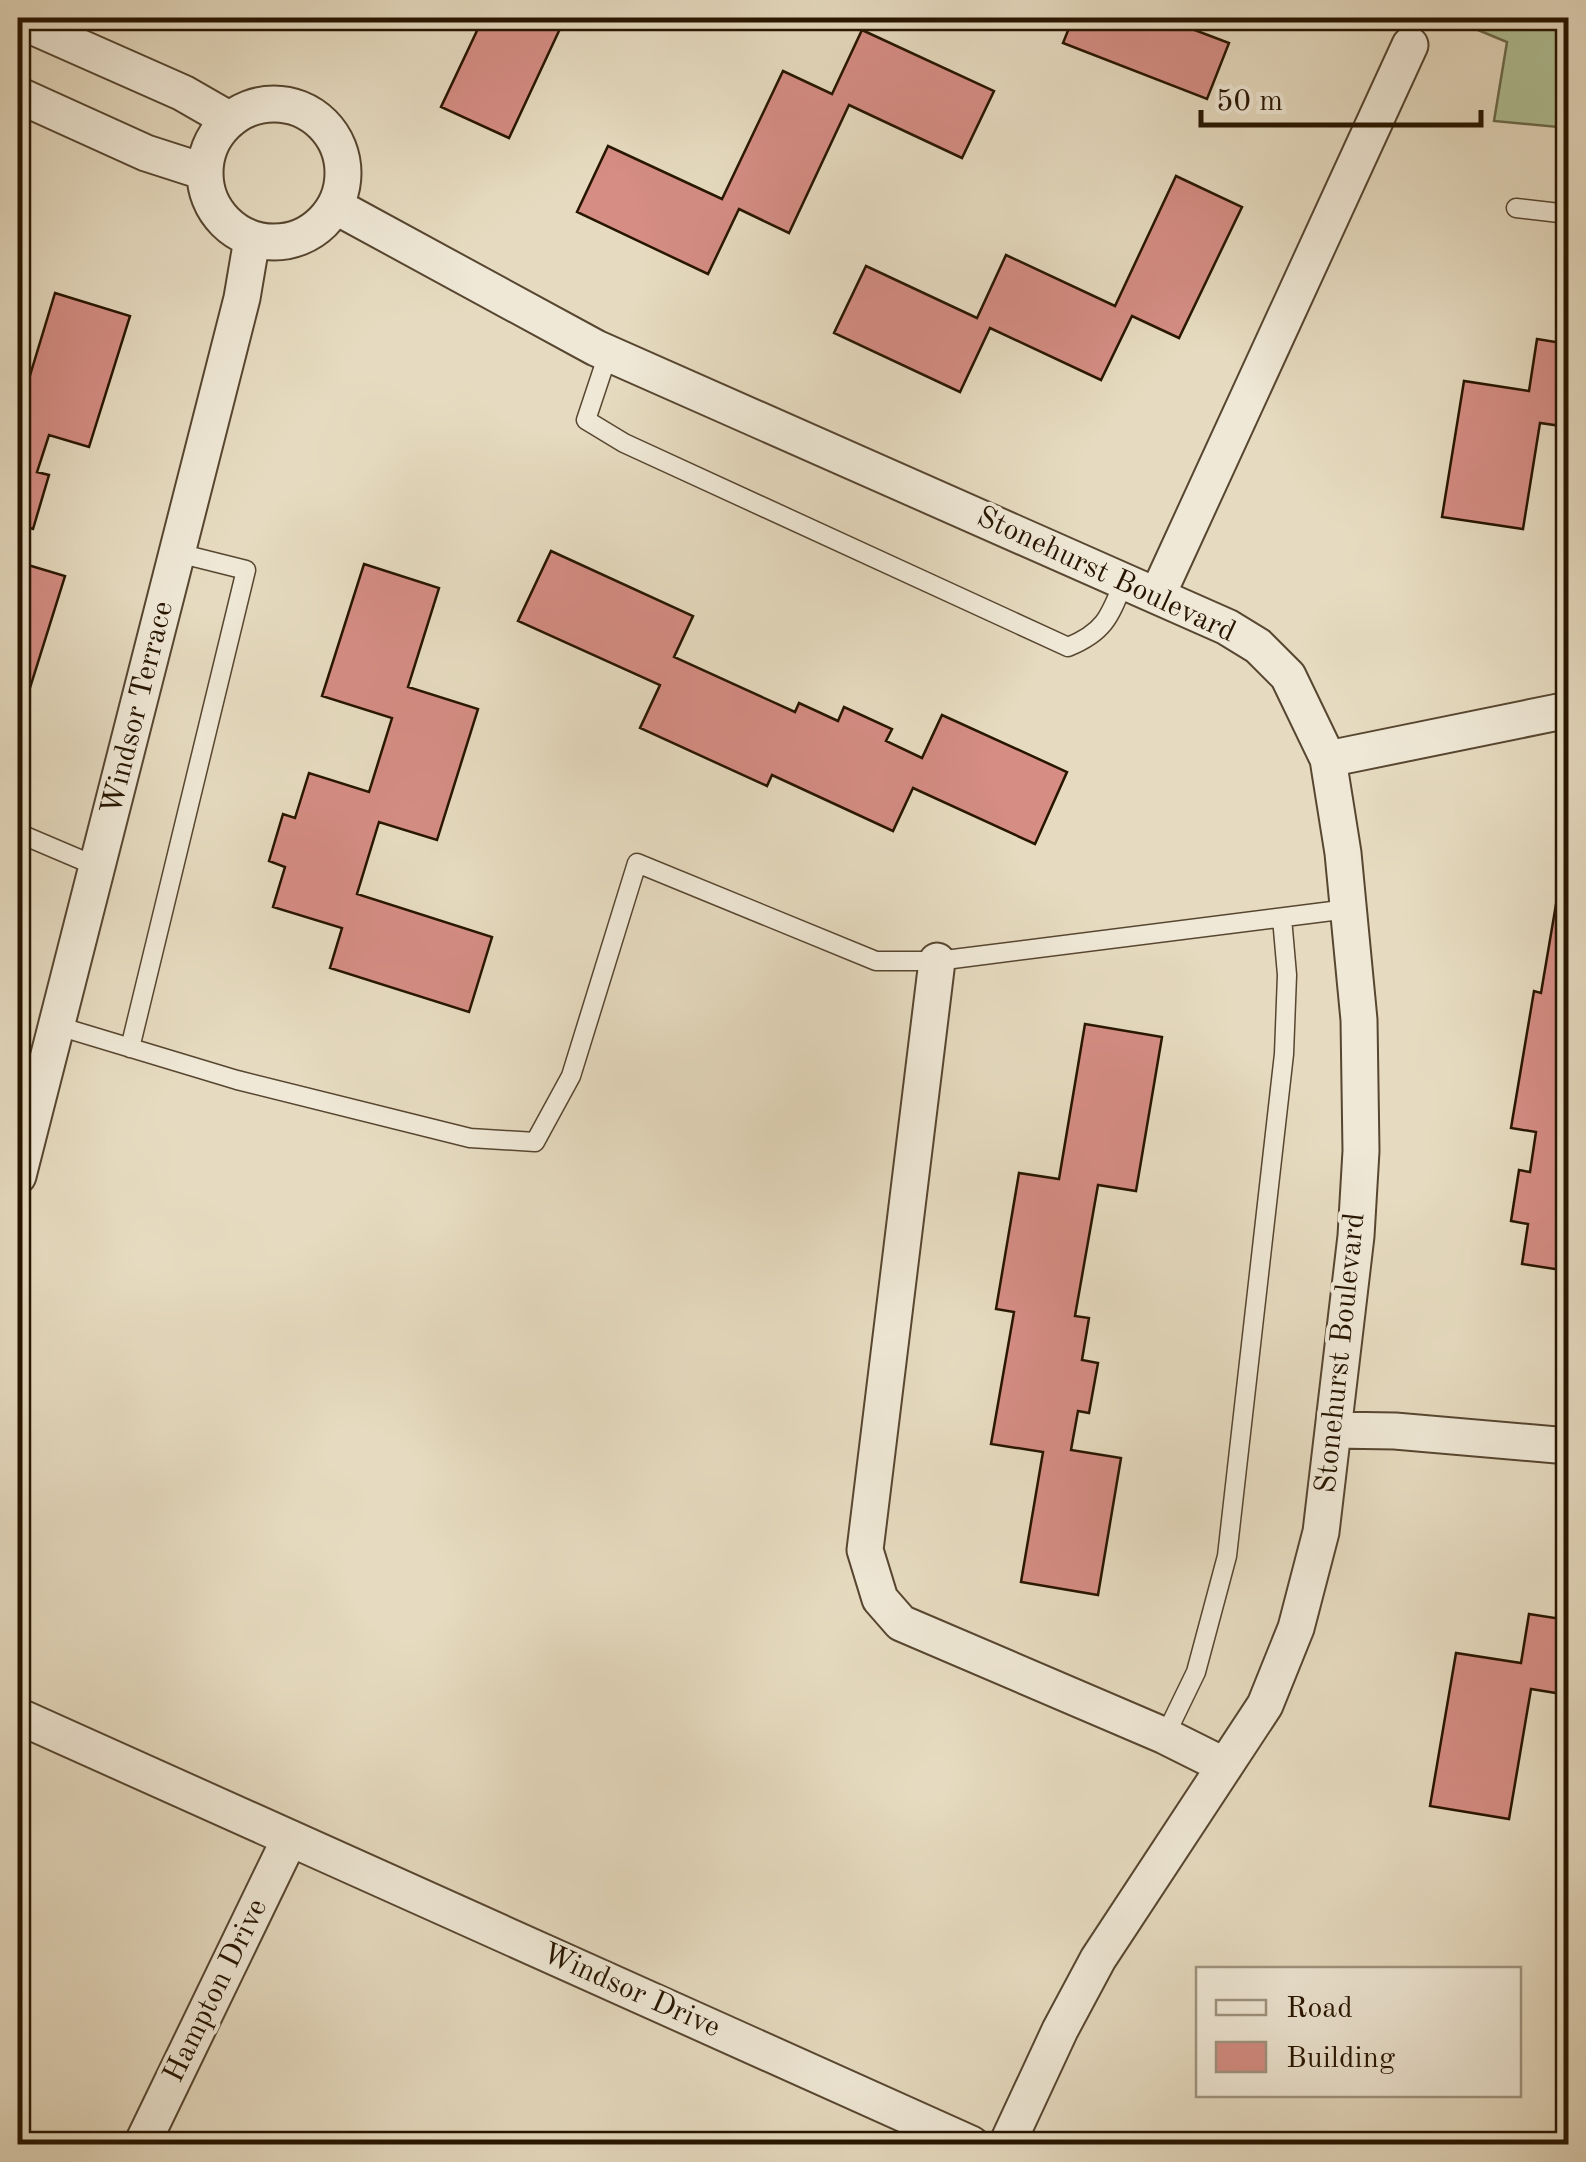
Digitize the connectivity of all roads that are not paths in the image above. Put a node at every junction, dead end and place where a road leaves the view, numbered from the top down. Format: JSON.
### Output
{"nodes":[{"id":1,"x":18,"y":20,"type":"edge"},
{"id":2,"x":1410,"y":45,"type":"dead end"},
{"id":3,"x":18,"y":96,"type":"edge"},
{"id":4,"x":230,"y":120,"type":"junction"},
{"id":5,"x":205,"y":172,"type":"junction"},
{"id":6,"x":335,"y":206,"type":"junction"},
{"id":7,"x":1516,"y":208,"type":"dead end"},
{"id":8,"x":1568,"y":214,"type":"edge"},
{"id":9,"x":252,"y":239,"type":"junction"},
{"id":10,"x":608,"y":354,"type":"junction"},
{"id":11,"x":178,"y":553,"type":"junction"},
{"id":12,"x":1124,"y":581,"type":"junction"},
{"id":13,"x":1157,"y":596,"type":"junction"},
{"id":14,"x":1568,"y":710,"type":"edge"},
{"id":15,"x":1328,"y":759,"type":"junction"},
{"id":16,"x":18,"y":832,"type":"edge"},
{"id":17,"x":98,"y":867,"type":"junction"},
{"id":18,"x":1348,"y":909,"type":"junction"},
{"id":19,"x":1282,"y":918,"type":"junction"},
{"id":20,"x":937,"y":961,"type":"junction"},
{"id":21,"x":58,"y":1026,"type":"junction"},
{"id":22,"x":130,"y":1048,"type":"junction"},
{"id":23,"x":18,"y":1176,"type":"edge"},
{"id":24,"x":1334,"y":1430,"type":"junction"},
{"id":25,"x":1568,"y":1446,"type":"edge"},
{"id":26,"x":18,"y":1716,"type":"edge"},
{"id":27,"x":1165,"y":1736,"type":"junction"},
{"id":28,"x":1225,"y":1766,"type":"junction"},
{"id":29,"x":290,"y":1838,"type":"junction"},
{"id":30,"x":142,"y":2144,"type":"edge"},
{"id":31,"x":971,"y":2144,"type":"edge"},
{"id":32,"x":1006,"y":2144,"type":"edge"}],
"edges":[{"from":1,"to":4,"type":"street"},
{"from":2,"to":13,"type":"street"},
{"from":3,"to":5,"type":"street"},
{"from":4,"to":5,"type":"street"},
{"from":4,"to":6,"type":"street"},
{"from":5,"to":9,"type":"street"},
{"from":6,"to":9,"type":"street"},
{"from":6,"to":10,"type":"street","name":"Stonehurst Boulevard"},
{"from":7,"to":8,"type":"lane"},
{"from":9,"to":11,"type":"street","name":"Windsor Terrace"},
{"from":10,"to":12,"type":"street","name":"Stonehurst Boulevard"},
{"from":10,"to":12,"type":"lane"},
{"from":11,"to":17,"type":"street","name":"Windsor Terrace"},
{"from":11,"to":22,"type":"lane"},
{"from":12,"to":13,"type":"street","name":"Stonehurst Boulevard"},
{"from":13,"to":15,"type":"street","name":"Stonehurst Boulevard"},
{"from":14,"to":15,"type":"street"},
{"from":15,"to":18,"type":"street","name":"Stonehurst Boulevard"},
{"from":16,"to":17,"type":"lane"},
{"from":17,"to":21,"type":"street","name":"Windsor Terrace"},
{"from":18,"to":19,"type":"lane"},
{"from":18,"to":24,"type":"street","name":"Stonehurst Boulevard"},
{"from":19,"to":20,"type":"lane"},
{"from":19,"to":27,"type":"lane"},
{"from":20,"to":22,"type":"lane"},
{"from":20,"to":27,"type":"street"},
{"from":21,"to":22,"type":"lane"},
{"from":21,"to":23,"type":"street","name":"Windsor Terrace"},
{"from":24,"to":25,"type":"street"},
{"from":24,"to":28,"type":"street","name":"Stonehurst Boulevard"},
{"from":26,"to":29,"type":"street"},
{"from":27,"to":28,"type":"street"},
{"from":28,"to":32,"type":"street","name":"Stonehurst Boulevard"},
{"from":29,"to":30,"type":"street","name":"Hampton Drive"},
{"from":29,"to":31,"type":"street","name":"Windsor Drive"}]}
